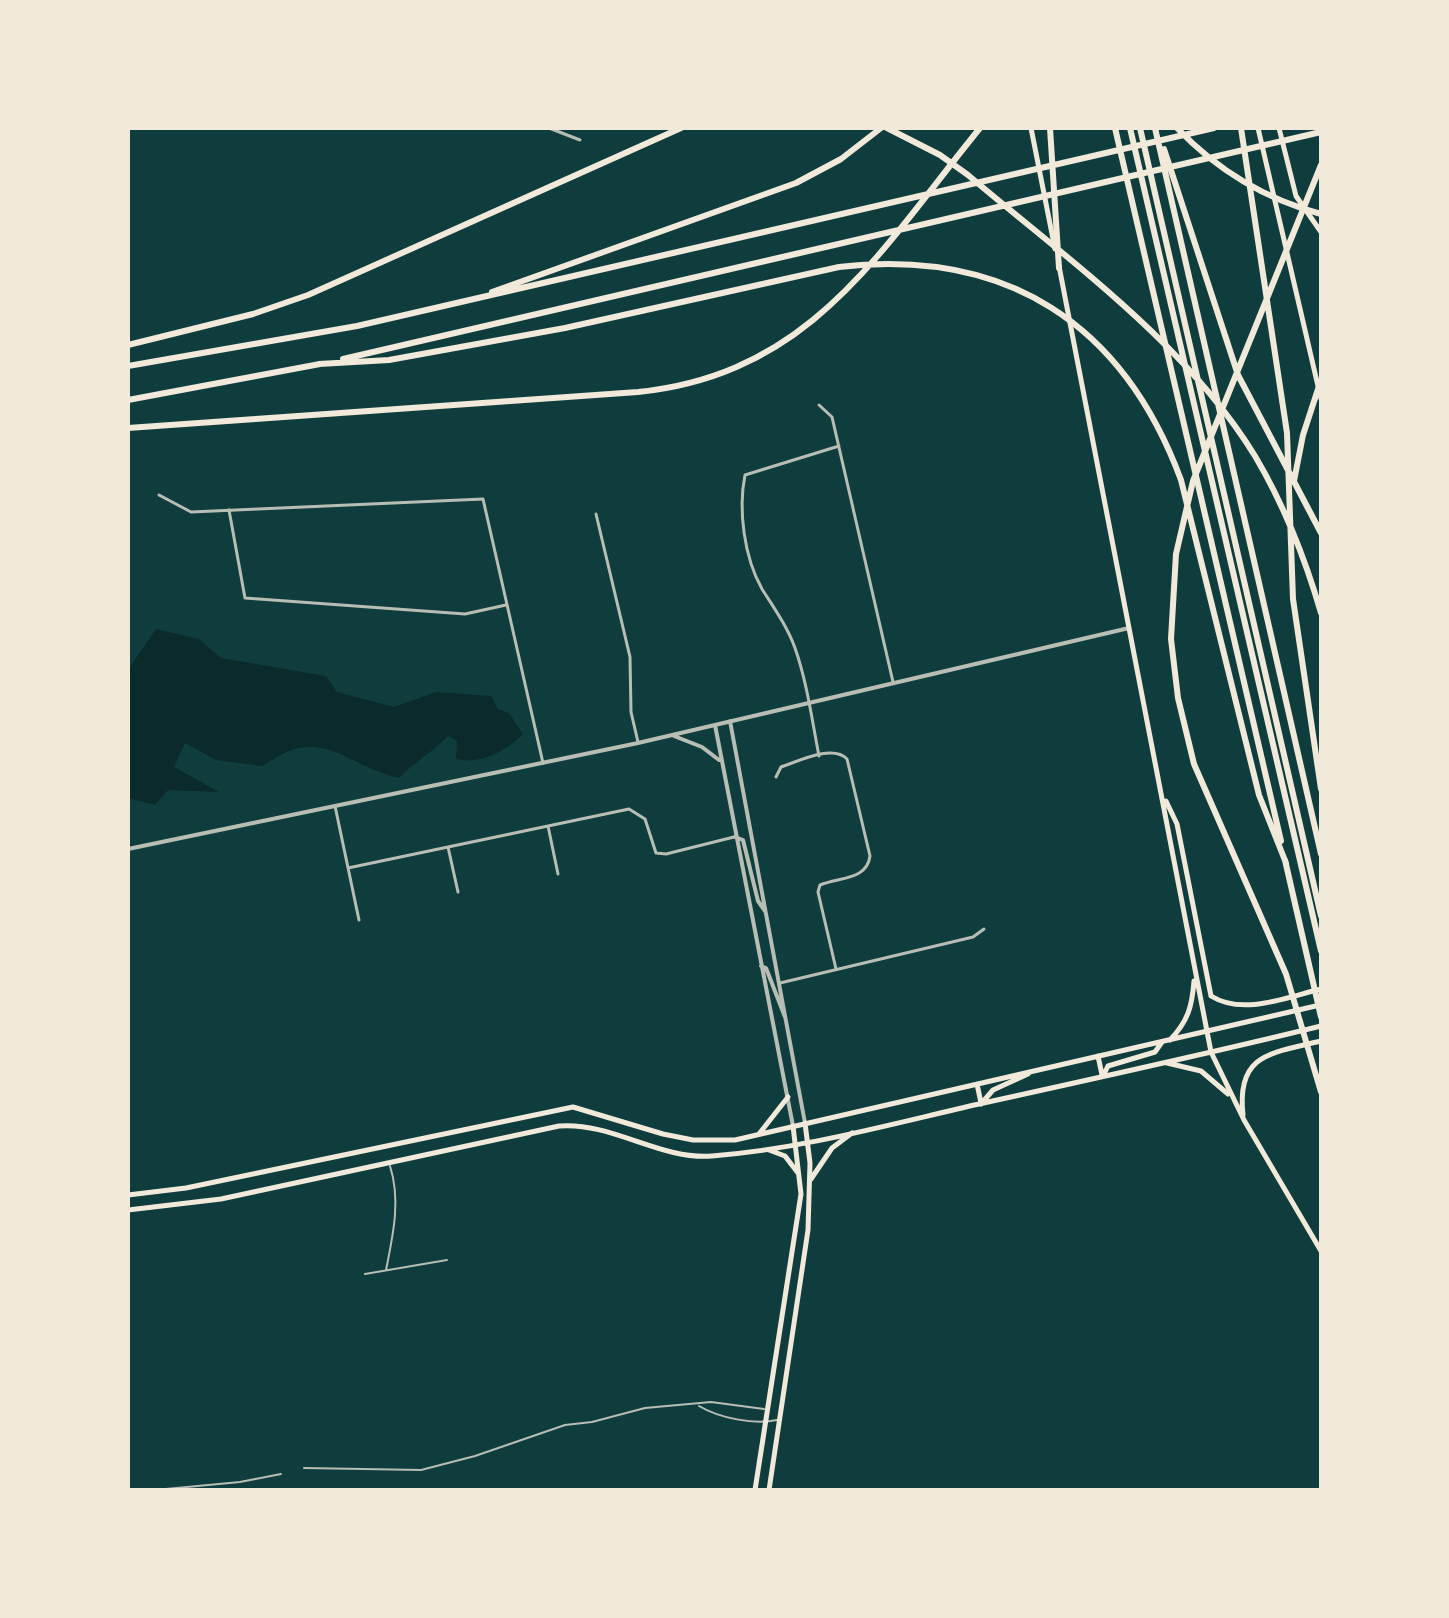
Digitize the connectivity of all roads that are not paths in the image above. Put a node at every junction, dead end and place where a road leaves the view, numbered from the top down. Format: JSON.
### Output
{"nodes":[{"id":1,"x":549,"y":128,"type":"edge"},
{"id":2,"x":681,"y":128,"type":"edge"},
{"id":3,"x":884,"y":128,"type":"edge"},
{"id":4,"x":980,"y":128,"type":"edge"},
{"id":5,"x":1031,"y":128,"type":"edge"},
{"id":6,"x":1050,"y":128,"type":"edge"},
{"id":7,"x":1115,"y":128,"type":"edge"},
{"id":8,"x":1130,"y":128,"type":"edge"},
{"id":9,"x":1140,"y":128,"type":"edge"},
{"id":10,"x":1156,"y":128,"type":"edge"},
{"id":11,"x":1177,"y":128,"type":"edge"},
{"id":12,"x":1214,"y":128,"type":"edge"},
{"id":13,"x":1241,"y":128,"type":"edge"},
{"id":14,"x":1258,"y":128,"type":"edge"},
{"id":15,"x":1279,"y":128,"type":"edge"},
{"id":16,"x":1321,"y":132,"type":"edge"},
{"id":17,"x":580,"y":140,"type":"dead end"},
{"id":18,"x":1321,"y":165,"type":"edge"},
{"id":19,"x":1321,"y":214,"type":"edge"},
{"id":20,"x":1321,"y":232,"type":"edge"},
{"id":21,"x":1059,"y":268,"type":"junction"},
{"id":22,"x":472,"y":300,"type":"junction"},
{"id":23,"x":128,"y":345,"type":"edge"},
{"id":24,"x":319,"y":364,"type":"junction"},
{"id":25,"x":128,"y":366,"type":"edge"},
{"id":26,"x":1321,"y":380,"type":"edge"},
{"id":27,"x":1321,"y":399,"type":"edge"},
{"id":28,"x":128,"y":400,"type":"edge"},
{"id":29,"x":819,"y":405,"type":"dead end"},
{"id":30,"x":128,"y":428,"type":"edge"},
{"id":31,"x":839,"y":446,"type":"junction"},
{"id":32,"x":159,"y":495,"type":"dead end"},
{"id":33,"x":1290,"y":500,"type":"junction"},
{"id":34,"x":229,"y":510,"type":"junction"},
{"id":35,"x":596,"y":514,"type":"dead end"},
{"id":36,"x":1321,"y":533,"type":"edge"},
{"id":37,"x":506,"y":605,"type":"junction"},
{"id":38,"x":1321,"y":613,"type":"edge"},
{"id":39,"x":1131,"y":627,"type":"junction"},
{"id":40,"x":893,"y":682,"type":"junction"},
{"id":41,"x":808,"y":703,"type":"junction"},
{"id":42,"x":730,"y":721,"type":"junction"},
{"id":43,"x":715,"y":725,"type":"junction"},
{"id":44,"x":672,"y":736,"type":"junction"},
{"id":45,"x":638,"y":743,"type":"junction"},
{"id":46,"x":819,"y":756,"type":"junction"},
{"id":47,"x":721,"y":762,"type":"junction"},
{"id":48,"x":543,"y":763,"type":"junction"},
{"id":49,"x":776,"y":777,"type":"dead end"},
{"id":50,"x":1321,"y":789,"type":"edge"},
{"id":51,"x":1162,"y":794,"type":"junction"},
{"id":52,"x":335,"y":806,"type":"junction"},
{"id":53,"x":548,"y":826,"type":"junction"},
{"id":54,"x":734,"y":837,"type":"junction"},
{"id":55,"x":448,"y":847,"type":"junction"},
{"id":56,"x":128,"y":849,"type":"edge"},
{"id":57,"x":1321,"y":854,"type":"edge"},
{"id":58,"x":1286,"y":863,"type":"junction"},
{"id":59,"x":348,"y":868,"type":"junction"},
{"id":60,"x":558,"y":874,"type":"dead end"},
{"id":61,"x":458,"y":892,"type":"dead end"},
{"id":62,"x":767,"y":913,"type":"junction"},
{"id":63,"x":1321,"y":916,"type":"edge"},
{"id":64,"x":359,"y":920,"type":"dead end"},
{"id":65,"x":984,"y":929,"type":"dead end"},
{"id":66,"x":1321,"y":951,"type":"edge"},
{"id":67,"x":761,"y":966,"type":"junction"},
{"id":68,"x":836,"y":969,"type":"junction"},
{"id":69,"x":1195,"y":972,"type":"junction"},
{"id":70,"x":779,"y":983,"type":"junction"},
{"id":71,"x":1321,"y":989,"type":"edge"},
{"id":72,"x":1321,"y":1005,"type":"edge"},
{"id":73,"x":1321,"y":1017,"type":"edge"},
{"id":74,"x":786,"y":1019,"type":"junction"},
{"id":75,"x":1321,"y":1026,"type":"edge"},
{"id":76,"x":1206,"y":1031,"type":"junction"},
{"id":77,"x":1170,"y":1040,"type":"junction"},
{"id":78,"x":1321,"y":1041,"type":"edge"},
{"id":79,"x":1162,"y":1042,"type":"junction"},
{"id":80,"x":1211,"y":1052,"type":"junction"},
{"id":81,"x":1098,"y":1056,"type":"junction"},
{"id":82,"x":1166,"y":1062,"type":"junction"},
{"id":83,"x":1032,"y":1072,"type":"junction"},
{"id":84,"x":1103,"y":1077,"type":"junction"},
{"id":85,"x":977,"y":1084,"type":"junction"},
{"id":86,"x":1321,"y":1092,"type":"edge"},
{"id":87,"x":788,"y":1097,"type":"junction"},
{"id":88,"x":1231,"y":1098,"type":"junction"},
{"id":89,"x":981,"y":1104,"type":"junction"},
{"id":90,"x":519,"y":1118,"type":"junction"},
{"id":91,"x":1244,"y":1120,"type":"junction"},
{"id":92,"x":805,"y":1123,"type":"junction"},
{"id":93,"x":793,"y":1126,"type":"junction"},
{"id":94,"x":523,"y":1132,"type":"junction"},
{"id":95,"x":853,"y":1132,"type":"junction"},
{"id":96,"x":758,"y":1135,"type":"junction"},
{"id":97,"x":808,"y":1141,"type":"junction"},
{"id":98,"x":796,"y":1143,"type":"junction"},
{"id":99,"x":385,"y":1147,"type":"junction"},
{"id":100,"x":764,"y":1149,"type":"junction"},
{"id":101,"x":389,"y":1161,"type":"junction"},
{"id":102,"x":800,"y":1176,"type":"junction"},
{"id":103,"x":810,"y":1180,"type":"junction"},
{"id":104,"x":128,"y":1195,"type":"edge"},
{"id":105,"x":128,"y":1210,"type":"edge"},
{"id":106,"x":1321,"y":1251,"type":"edge"},
{"id":107,"x":447,"y":1260,"type":"dead end"},
{"id":108,"x":386,"y":1270,"type":"junction"},
{"id":109,"x":365,"y":1274,"type":"dead end"},
{"id":110,"x":698,"y":1406,"type":"junction"},
{"id":111,"x":769,"y":1410,"type":"junction"},
{"id":112,"x":780,"y":1419,"type":"junction"},
{"id":113,"x":766,"y":1423,"type":"junction"},
{"id":114,"x":304,"y":1468,"type":"dead end"},
{"id":115,"x":281,"y":1474,"type":"dead end"},
{"id":116,"x":155,"y":1490,"type":"edge"},
{"id":117,"x":755,"y":1490,"type":"edge"},
{"id":118,"x":769,"y":1490,"type":"edge"}],
"edges":[{"from":1,"to":17,"type":"street"},
{"from":2,"to":23,"type":"highway"},
{"from":3,"to":22,"type":"highway"},
{"from":3,"to":38,"type":"highway"},
{"from":4,"to":30,"type":"highway"},
{"from":5,"to":21,"type":"main road"},
{"from":6,"to":21,"type":"highway"},
{"from":7,"to":58,"type":"highway"},
{"from":8,"to":66,"type":"highway"},
{"from":9,"to":63,"type":"highway"},
{"from":10,"to":36,"type":"highway"},
{"from":10,"to":57,"type":"highway"},
{"from":11,"to":19,"type":"highway"},
{"from":12,"to":22,"type":"highway"},
{"from":13,"to":33,"type":"highway"},
{"from":14,"to":27,"type":"main road"},
{"from":15,"to":20,"type":"main road"},
{"from":16,"to":24,"type":"highway"},
{"from":18,"to":86,"type":"highway"},
{"from":21,"to":39,"type":"main road"},
{"from":22,"to":25,"type":"highway"},
{"from":24,"to":28,"type":"highway"},
{"from":24,"to":58,"type":"highway"},
{"from":26,"to":33,"type":"highway"},
{"from":29,"to":31,"type":"street"},
{"from":31,"to":40,"type":"street"},
{"from":31,"to":41,"type":"street"},
{"from":32,"to":34,"type":"street"},
{"from":33,"to":50,"type":"highway"},
{"from":34,"to":37,"type":"street"},
{"from":34,"to":37,"type":"street"},
{"from":35,"to":45,"type":"street"},
{"from":37,"to":48,"type":"street"},
{"from":39,"to":40,"type":"street"},
{"from":39,"to":51,"type":"main road"},
{"from":40,"to":41,"type":"street"},
{"from":41,"to":42,"type":"street"},
{"from":41,"to":46,"type":"street"},
{"from":42,"to":43,"type":"street"},
{"from":42,"to":62,"type":"street"},
{"from":43,"to":44,"type":"street"},
{"from":43,"to":47,"type":"street"},
{"from":44,"to":45,"type":"street"},
{"from":44,"to":47,"type":"street"},
{"from":45,"to":48,"type":"street"},
{"from":46,"to":49,"type":"street"},
{"from":46,"to":68,"type":"street"},
{"from":47,"to":54,"type":"street"},
{"from":48,"to":52,"type":"street"},
{"from":51,"to":69,"type":"main road"},
{"from":51,"to":71,"type":"main road"},
{"from":52,"to":56,"type":"street"},
{"from":52,"to":59,"type":"street"},
{"from":53,"to":54,"type":"street"},
{"from":53,"to":55,"type":"street"},
{"from":53,"to":60,"type":"street"},
{"from":54,"to":62,"type":"street"},
{"from":54,"to":67,"type":"street"},
{"from":55,"to":59,"type":"street"},
{"from":55,"to":61,"type":"street"},
{"from":58,"to":73,"type":"highway"},
{"from":59,"to":64,"type":"street"},
{"from":62,"to":70,"type":"street"},
{"from":65,"to":68,"type":"street"},
{"from":67,"to":74,"type":"street"},
{"from":67,"to":87,"type":"street"},
{"from":68,"to":70,"type":"street"},
{"from":69,"to":76,"type":"main road"},
{"from":69,"to":77,"type":"main road"},
{"from":70,"to":74,"type":"street"},
{"from":72,"to":76,"type":"main road"},
{"from":74,"to":92,"type":"street"},
{"from":75,"to":80,"type":"main road"},
{"from":76,"to":77,"type":"main road"},
{"from":76,"to":80,"type":"main road"},
{"from":77,"to":79,"type":"main road"},
{"from":78,"to":91,"type":"main road"},
{"from":79,"to":81,"type":"main road"},
{"from":79,"to":84,"type":"main road"},
{"from":80,"to":82,"type":"main road"},
{"from":80,"to":88,"type":"main road"},
{"from":81,"to":83,"type":"main road"},
{"from":81,"to":84,"type":"main road"},
{"from":82,"to":84,"type":"main road"},
{"from":82,"to":88,"type":"main road"},
{"from":83,"to":85,"type":"main road"},
{"from":83,"to":89,"type":"main road"},
{"from":84,"to":89,"type":"main road"},
{"from":85,"to":89,"type":"main road"},
{"from":85,"to":92,"type":"main road"},
{"from":87,"to":93,"type":"street"},
{"from":87,"to":96,"type":"main road"},
{"from":88,"to":91,"type":"main road"},
{"from":89,"to":95,"type":"main road"},
{"from":90,"to":94,"type":"main road"},
{"from":90,"to":96,"type":"main road"},
{"from":90,"to":99,"type":"main road"},
{"from":91,"to":106,"type":"main road"},
{"from":92,"to":93,"type":"main road"},
{"from":92,"to":97,"type":"main road"},
{"from":93,"to":96,"type":"main road"},
{"from":93,"to":98,"type":"main road"},
{"from":94,"to":100,"type":"main road"},
{"from":94,"to":101,"type":"main road"},
{"from":95,"to":97,"type":"main road"},
{"from":95,"to":103,"type":"main road"},
{"from":97,"to":98,"type":"main road"},
{"from":97,"to":103,"type":"main road"},
{"from":98,"to":100,"type":"main road"},
{"from":98,"to":102,"type":"main road"},
{"from":99,"to":101,"type":"main road"},
{"from":99,"to":104,"type":"main road"},
{"from":100,"to":102,"type":"main road"},
{"from":101,"to":105,"type":"main road"},
{"from":101,"to":108,"type":"lane"},
{"from":102,"to":111,"type":"main road"},
{"from":103,"to":112,"type":"main road"},
{"from":107,"to":108,"type":"lane"},
{"from":108,"to":109,"type":"lane"},
{"from":110,"to":111,"type":"lane"},
{"from":110,"to":113,"type":"lane"},
{"from":110,"to":114,"type":"lane"},
{"from":111,"to":112,"type":"lane"},
{"from":111,"to":113,"type":"main road"},
{"from":112,"to":113,"type":"lane"},
{"from":112,"to":118,"type":"main road"},
{"from":113,"to":117,"type":"main road"},
{"from":115,"to":116,"type":"lane"}]}
